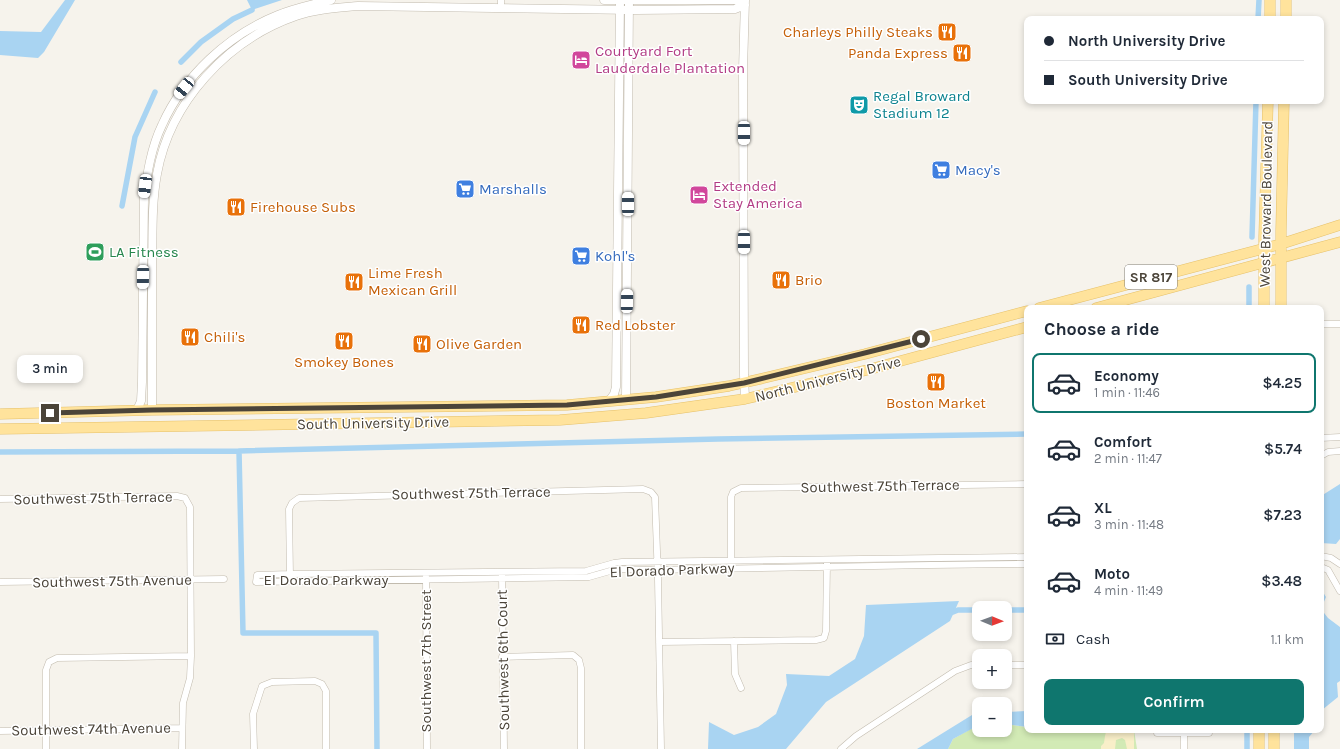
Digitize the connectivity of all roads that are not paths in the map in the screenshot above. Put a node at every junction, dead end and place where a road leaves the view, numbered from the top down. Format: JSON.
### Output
{"nodes":[{"id":1,"x":331,"y":0,"type":"edge"},
{"id":2,"x":382,"y":0,"type":"edge"},
{"id":3,"x":604,"y":0,"type":"edge"},
{"id":4,"x":620,"y":0,"type":"edge"},
{"id":5,"x":629,"y":0,"type":"edge"},
{"id":6,"x":1270,"y":0,"type":"edge"},
{"id":7,"x":1286,"y":0,"type":"edge"},
{"id":8,"x":745,"y":2,"type":"edge"},
{"id":9,"x":370,"y":3,"type":"edge"},
{"id":10,"x":501,"y":4,"type":"edge"},
{"id":11,"x":619,"y":9,"type":"junction"},
{"id":12,"x":629,"y":9,"type":"junction"},
{"id":13,"x":1270,"y":16,"type":"edge"},
{"id":14,"x":1286,"y":16,"type":"edge"},
{"id":15,"x":1268,"y":104,"type":"edge"},
{"id":16,"x":1284,"y":104,"type":"edge"},
{"id":17,"x":1340,"y":225,"type":"edge"},
{"id":18,"x":1340,"y":242,"type":"edge"},
{"id":19,"x":1281,"y":244,"type":"junction"},
{"id":20,"x":1264,"y":248,"type":"junction"},
{"id":21,"x":1281,"y":259,"type":"junction"},
{"id":22,"x":1264,"y":263,"type":"junction"},
{"id":23,"x":1126,"y":284,"type":"junction"},
{"id":24,"x":1050,"y":305,"type":"edge"},
{"id":25,"x":1074,"y":305,"type":"edge"},
{"id":26,"x":1107,"y":305,"type":"edge"},
{"id":27,"x":1264,"y":305,"type":"edge"},
{"id":28,"x":1281,"y":305,"type":"edge"},
{"id":29,"x":1024,"y":312,"type":"edge"},
{"id":30,"x":1324,"y":324,"type":"edge"},
{"id":31,"x":1340,"y":324,"type":"edge"},
{"id":32,"x":1024,"y":328,"type":"edge"},
{"id":33,"x":950,"y":331,"type":"junction"},
{"id":34,"x":830,"y":379,"type":"junction"},
{"id":35,"x":744,"y":383,"type":"junction"},
{"id":36,"x":626,"y":399,"type":"junction"},
{"id":37,"x":745,"y":399,"type":"junction"},
{"id":38,"x":609,"y":401,"type":"junction"},
{"id":39,"x":137,"y":410,"type":"junction"},
{"id":40,"x":152,"y":410,"type":"junction"},
{"id":41,"x":0,"y":414,"type":"edge"},
{"id":42,"x":607,"y":416,"type":"junction"},
{"id":43,"x":134,"y":426,"type":"junction"},
{"id":44,"x":0,"y":429,"type":"edge"},
{"id":45,"x":1340,"y":437,"type":"edge"},
{"id":46,"x":1324,"y":438,"type":"edge"},
{"id":47,"x":1340,"y":451,"type":"edge"},
{"id":48,"x":1324,"y":454,"type":"edge"},
{"id":49,"x":1024,"y":484,"type":"edge"},
{"id":50,"x":0,"y":499,"type":"edge"},
{"id":51,"x":1024,"y":556,"type":"edge"},
{"id":52,"x":1324,"y":557,"type":"edge"},
{"id":53,"x":657,"y":562,"type":"junction"},
{"id":54,"x":827,"y":563,"type":"junction"},
{"id":55,"x":731,"y":564,"type":"junction"},
{"id":56,"x":1024,"y":564,"type":"edge"},
{"id":57,"x":1340,"y":564,"type":"edge"},
{"id":58,"x":1324,"y":568,"type":"edge"},
{"id":59,"x":658,"y":570,"type":"junction"},
{"id":60,"x":426,"y":572,"type":"junction"},
{"id":61,"x":502,"y":572,"type":"junction"},
{"id":62,"x":290,"y":574,"type":"junction"},
{"id":63,"x":224,"y":579,"type":"dead end"},
{"id":64,"x":502,"y":579,"type":"junction"},
{"id":65,"x":191,"y":580,"type":"junction"},
{"id":66,"x":426,"y":580,"type":"junction"},
{"id":67,"x":290,"y":581,"type":"junction"},
{"id":68,"x":0,"y":582,"type":"edge"},
{"id":69,"x":1340,"y":591,"type":"edge"},
{"id":70,"x":734,"y":641,"type":"junction"},
{"id":71,"x":659,"y":642,"type":"junction"},
{"id":72,"x":191,"y":656,"type":"junction"},
{"id":73,"x":502,"y":657,"type":"junction"},
{"id":74,"x":972,"y":665,"type":"edge"},
{"id":75,"x":1012,"y":665,"type":"edge"},
{"id":76,"x":1024,"y":665,"type":"edge"},
{"id":77,"x":741,"y":688,"type":"dead end"},
{"id":78,"x":181,"y":728,"type":"junction"},
{"id":79,"x":0,"y":731,"type":"edge"},
{"id":80,"x":46,"y":731,"type":"junction"},
{"id":81,"x":1156,"y":733,"type":"dead end"},
{"id":82,"x":1184,"y":733,"type":"junction"},
{"id":83,"x":1259,"y":733,"type":"edge"},
{"id":84,"x":1274,"y":733,"type":"edge"},
{"id":85,"x":1210,"y":734,"type":"dead end"},
{"id":86,"x":46,"y":749,"type":"edge"},
{"id":87,"x":182,"y":749,"type":"edge"},
{"id":88,"x":254,"y":749,"type":"edge"},
{"id":89,"x":326,"y":749,"type":"edge"},
{"id":90,"x":427,"y":749,"type":"edge"},
{"id":91,"x":504,"y":749,"type":"edge"},
{"id":92,"x":582,"y":749,"type":"edge"},
{"id":93,"x":661,"y":749,"type":"edge"},
{"id":94,"x":840,"y":749,"type":"edge"},
{"id":95,"x":1184,"y":749,"type":"edge"},
{"id":96,"x":1258,"y":749,"type":"edge"},
{"id":97,"x":1274,"y":749,"type":"edge"}],
"edges":[{"from":1,"to":39,"type":"street"},
{"from":2,"to":9,"type":"street"},
{"from":3,"to":4,"type":"street"},
{"from":4,"to":5,"type":"street"},
{"from":4,"to":11,"type":"street"},
{"from":5,"to":8,"type":"street"},
{"from":5,"to":12,"type":"street"},
{"from":6,"to":13,"type":"main road"},
{"from":7,"to":14,"type":"main road"},
{"from":8,"to":12,"type":"street"},
{"from":8,"to":35,"type":"street"},
{"from":9,"to":10,"type":"street"},
{"from":9,"to":40,"type":"street"},
{"from":10,"to":11,"type":"street"},
{"from":11,"to":12,"type":"street"},
{"from":11,"to":38,"type":"street"},
{"from":12,"to":36,"type":"street"},
{"from":15,"to":20,"type":"main road","name":"West Broward Boulevard"},
{"from":16,"to":19,"type":"main road","name":"West Broward Boulevard"},
{"from":17,"to":19,"type":"main road","number":"SR 817"},
{"from":18,"to":21,"type":"main road","number":"SR 817"},
{"from":19,"to":20,"type":"main road","number":"SR 817"},
{"from":19,"to":21,"type":"main road","name":"West Broward Boulevard"},
{"from":20,"to":22,"type":"main road","name":"West Broward Boulevard"},
{"from":20,"to":23,"type":"main road","number":"SR 817"},
{"from":21,"to":22,"type":"main road","number":"SR 817"},
{"from":21,"to":28,"type":"main road","name":"West Broward Boulevard"},
{"from":22,"to":26,"type":"main road","number":"SR 817"},
{"from":22,"to":27,"type":"main road","name":"West Broward Boulevard"},
{"from":23,"to":24,"type":"main road","number":"SR 817"},
{"from":23,"to":25,"type":"main road"},
{"from":29,"to":33,"type":"main road","name":"North University Drive"},
{"from":30,"to":31,"type":"street"},
{"from":32,"to":34,"type":"main road","name":"North University Drive"},
{"from":33,"to":34,"type":"main road"},
{"from":33,"to":35,"type":"main road","name":"North University Drive"},
{"from":34,"to":37,"type":"main road","name":"North University Drive"},
{"from":35,"to":36,"type":"main road","name":"South University Drive"},
{"from":35,"to":37,"type":"street"},
{"from":36,"to":38,"type":"main road","name":"South University Drive"},
{"from":36,"to":42,"type":"main road"},
{"from":37,"to":42,"type":"main road","name":"South University Drive"},
{"from":38,"to":40,"type":"main road","name":"South University Drive"},
{"from":39,"to":40,"type":"main road","name":"South University Drive"},
{"from":39,"to":41,"type":"main road","name":"South University Drive"},
{"from":40,"to":43,"type":"main road"},
{"from":42,"to":43,"type":"main road","name":"South University Drive"},
{"from":43,"to":44,"type":"main road","name":"South University Drive"},
{"from":45,"to":46,"type":"street"},
{"from":47,"to":48,"type":"street"},
{"from":49,"to":55,"type":"street","name":"Southwest 75th Terrace"},
{"from":50,"to":65,"type":"street","name":"Southwest 75th Terrace"},
{"from":51,"to":54,"type":"street","name":"El Dorado Parkway"},
{"from":52,"to":57,"type":"street"},
{"from":53,"to":55,"type":"street","name":"El Dorado Parkway"},
{"from":53,"to":59,"type":"street"},
{"from":53,"to":61,"type":"street","name":"El Dorado Parkway"},
{"from":53,"to":62,"type":"street","name":"Southwest 75th Terrace"},
{"from":54,"to":55,"type":"street","name":"El Dorado Parkway"},
{"from":54,"to":56,"type":"street","name":"El Dorado Parkway"},
{"from":54,"to":70,"type":"street"},
{"from":55,"to":59,"type":"street","name":"El Dorado Parkway"},
{"from":58,"to":69,"type":"street"},
{"from":59,"to":64,"type":"street","name":"El Dorado Parkway"},
{"from":59,"to":71,"type":"street"},
{"from":60,"to":61,"type":"street","name":"El Dorado Parkway"},
{"from":60,"to":62,"type":"street","name":"El Dorado Parkway"},
{"from":60,"to":66,"type":"street","name":"Southwest 7th Street"},
{"from":61,"to":64,"type":"street","name":"Southwest 6th Court"},
{"from":62,"to":67,"type":"street"},
{"from":62,"to":67,"type":"street","name":"El Dorado Parkway"},
{"from":63,"to":65,"type":"street","name":"Southwest 75th Avenue"},
{"from":64,"to":66,"type":"street","name":"El Dorado Parkway"},
{"from":64,"to":73,"type":"street","name":"Southwest 6th Court"},
{"from":65,"to":68,"type":"street","name":"Southwest 75th Avenue"},
{"from":65,"to":72,"type":"street"},
{"from":66,"to":67,"type":"street","name":"El Dorado Parkway"},
{"from":66,"to":90,"type":"street","name":"Southwest 7th Street"},
{"from":70,"to":71,"type":"street"},
{"from":70,"to":77,"type":"street"},
{"from":71,"to":93,"type":"street"},
{"from":72,"to":78,"type":"street"},
{"from":72,"to":80,"type":"street"},
{"from":73,"to":91,"type":"street","name":"Southwest 6th Court"},
{"from":73,"to":92,"type":"street"},
{"from":74,"to":94,"type":"street"},
{"from":75,"to":76,"type":"street"},
{"from":78,"to":80,"type":"street","name":"Southwest 74th Avenue"},
{"from":78,"to":87,"type":"street"},
{"from":79,"to":80,"type":"street","name":"Southwest 74th Avenue"},
{"from":80,"to":86,"type":"street"},
{"from":81,"to":82,"type":"street"},
{"from":82,"to":85,"type":"street"},
{"from":82,"to":95,"type":"street"},
{"from":83,"to":96,"type":"main road"},
{"from":84,"to":97,"type":"main road"},
{"from":88,"to":89,"type":"street"}]}
